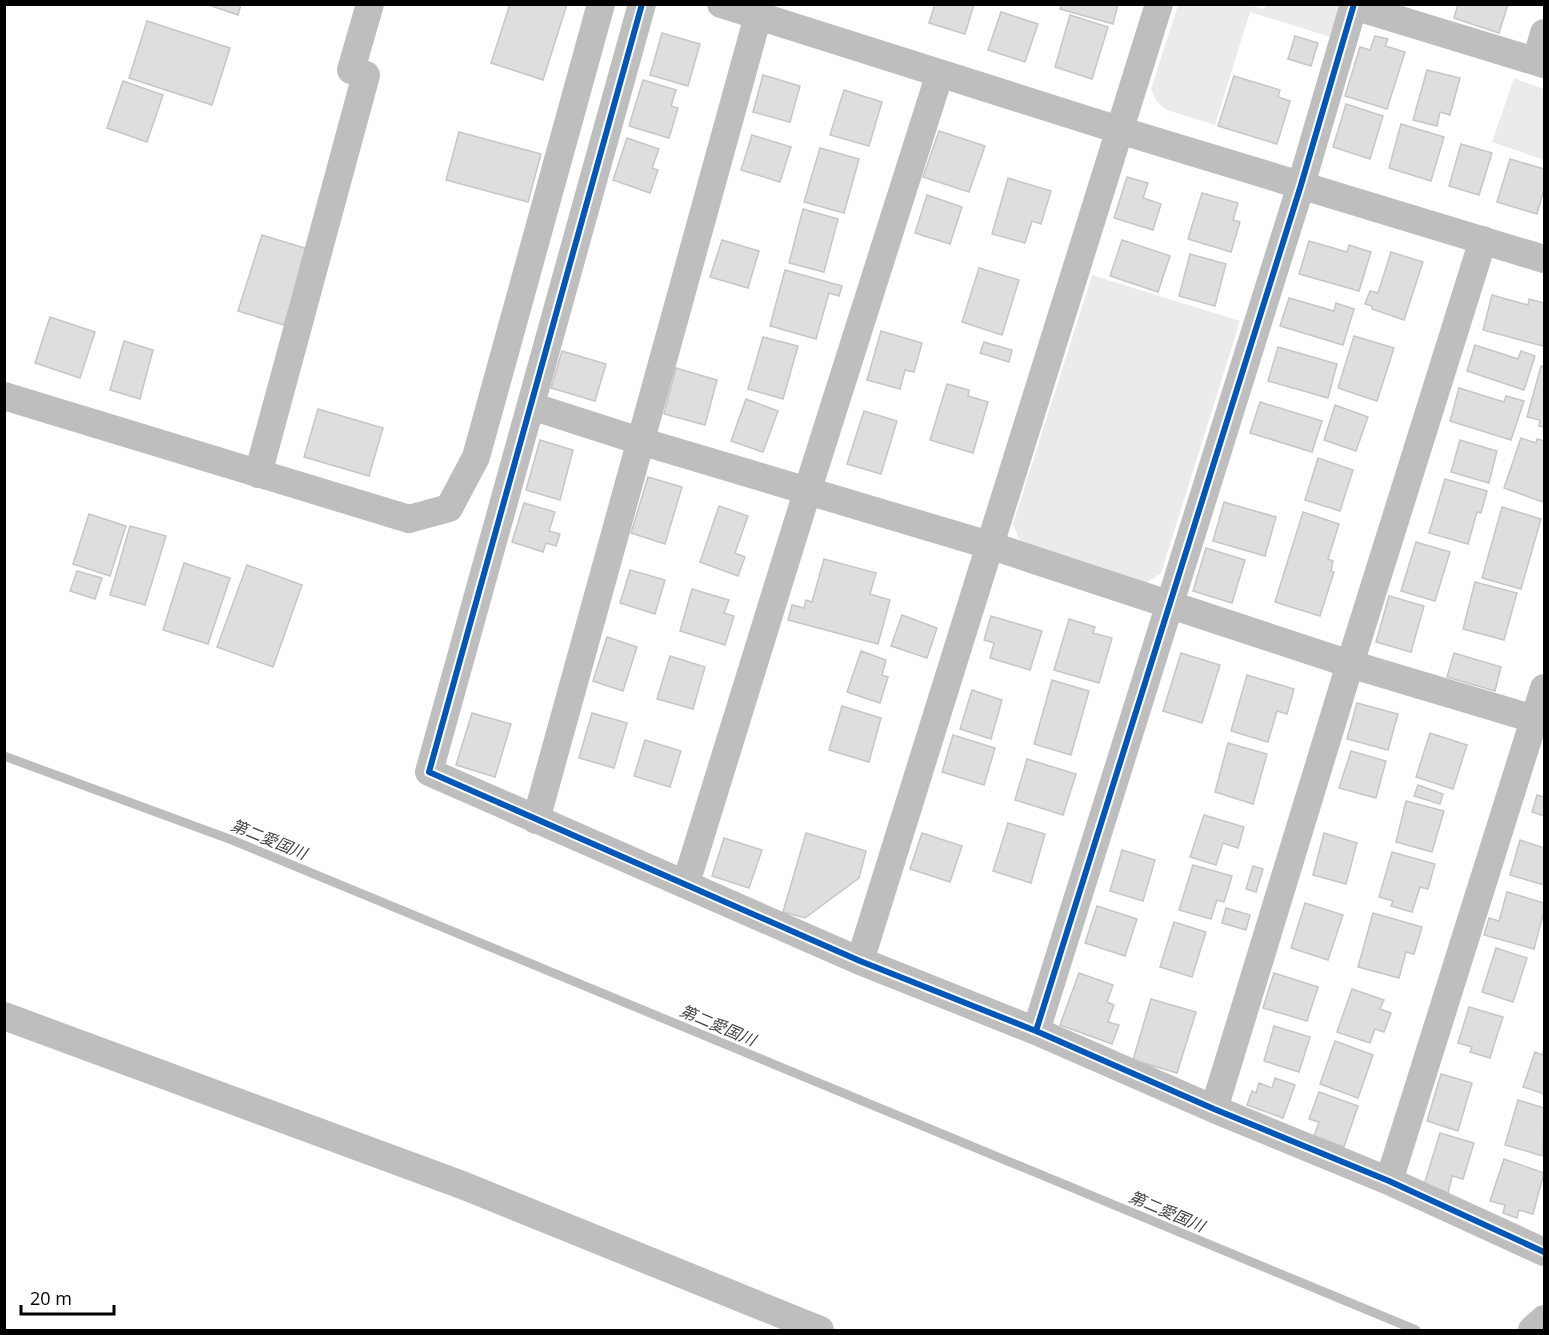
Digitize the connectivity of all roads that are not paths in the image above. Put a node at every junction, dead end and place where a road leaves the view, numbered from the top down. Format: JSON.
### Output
{"nodes":[{"id":1,"x":370,"y":4,"type":"edge"},
{"id":2,"x":601,"y":4,"type":"edge"},
{"id":3,"x":642,"y":4,"type":"edge"},
{"id":4,"x":721,"y":4,"type":"edge"},
{"id":5,"x":1159,"y":4,"type":"edge"},
{"id":6,"x":1354,"y":5,"type":"edge"},
{"id":7,"x":758,"y":16,"type":"junction"},
{"id":8,"x":1545,"y":33,"type":"edge"},
{"id":9,"x":1540,"y":62,"type":"edge"},
{"id":10,"x":940,"y":73,"type":"junction"},
{"id":11,"x":1119,"y":130,"type":"junction"},
{"id":12,"x":1301,"y":186,"type":"junction"},
{"id":13,"x":1483,"y":240,"type":"junction"},
{"id":14,"x":1545,"y":259,"type":"edge"},
{"id":15,"x":4,"y":396,"type":"edge"},
{"id":16,"x":531,"y":406,"type":"junction"},
{"id":17,"x":639,"y":441,"type":"junction"},
{"id":18,"x":258,"y":474,"type":"junction"},
{"id":19,"x":807,"y":492,"type":"junction"},
{"id":20,"x":989,"y":545,"type":"junction"},
{"id":21,"x":1170,"y":605,"type":"junction"},
{"id":22,"x":1350,"y":664,"type":"junction"},
{"id":23,"x":1545,"y":688,"type":"edge"},
{"id":24,"x":1540,"y":721,"type":"edge"},
{"id":25,"x":536,"y":820,"type":"junction"},
{"id":26,"x":686,"y":884,"type":"junction"},
{"id":27,"x":860,"y":961,"type":"junction"},
{"id":28,"x":4,"y":1016,"type":"edge"},
{"id":29,"x":1036,"y":1031,"type":"junction"},
{"id":30,"x":1214,"y":1109,"type":"junction"},
{"id":31,"x":1389,"y":1181,"type":"junction"},
{"id":32,"x":1545,"y":1252,"type":"edge"},
{"id":33,"x":1545,"y":1318,"type":"edge"},
{"id":34,"x":820,"y":1330,"type":"edge"},
{"id":35,"x":1532,"y":1330,"type":"edge"}],
"edges":[{"from":1,"to":18,"type":"street"},
{"from":2,"to":18,"type":"street"},
{"from":3,"to":16,"type":"street"},
{"from":4,"to":7,"type":"street"},
{"from":5,"to":11,"type":"street"},
{"from":6,"to":9,"type":"street"},
{"from":6,"to":12,"type":"street"},
{"from":7,"to":10,"type":"street"},
{"from":7,"to":17,"type":"street"},
{"from":8,"to":9,"type":"street"},
{"from":10,"to":11,"type":"street"},
{"from":10,"to":19,"type":"street"},
{"from":11,"to":12,"type":"street"},
{"from":11,"to":20,"type":"street"},
{"from":12,"to":13,"type":"street"},
{"from":12,"to":21,"type":"street"},
{"from":13,"to":14,"type":"street"},
{"from":13,"to":22,"type":"street"},
{"from":15,"to":18,"type":"street"},
{"from":16,"to":17,"type":"street"},
{"from":16,"to":25,"type":"street"},
{"from":17,"to":19,"type":"street"},
{"from":17,"to":25,"type":"street"},
{"from":19,"to":20,"type":"street"},
{"from":19,"to":26,"type":"street"},
{"from":20,"to":21,"type":"street"},
{"from":20,"to":27,"type":"street"},
{"from":21,"to":22,"type":"street"},
{"from":21,"to":29,"type":"street"},
{"from":22,"to":24,"type":"street"},
{"from":22,"to":30,"type":"street"},
{"from":23,"to":24,"type":"street"},
{"from":24,"to":31,"type":"street"},
{"from":25,"to":26,"type":"street"},
{"from":26,"to":27,"type":"street"},
{"from":27,"to":29,"type":"street"},
{"from":28,"to":34,"type":"street"},
{"from":29,"to":30,"type":"street"},
{"from":30,"to":31,"type":"street"},
{"from":31,"to":32,"type":"street"},
{"from":33,"to":35,"type":"street"}]}
